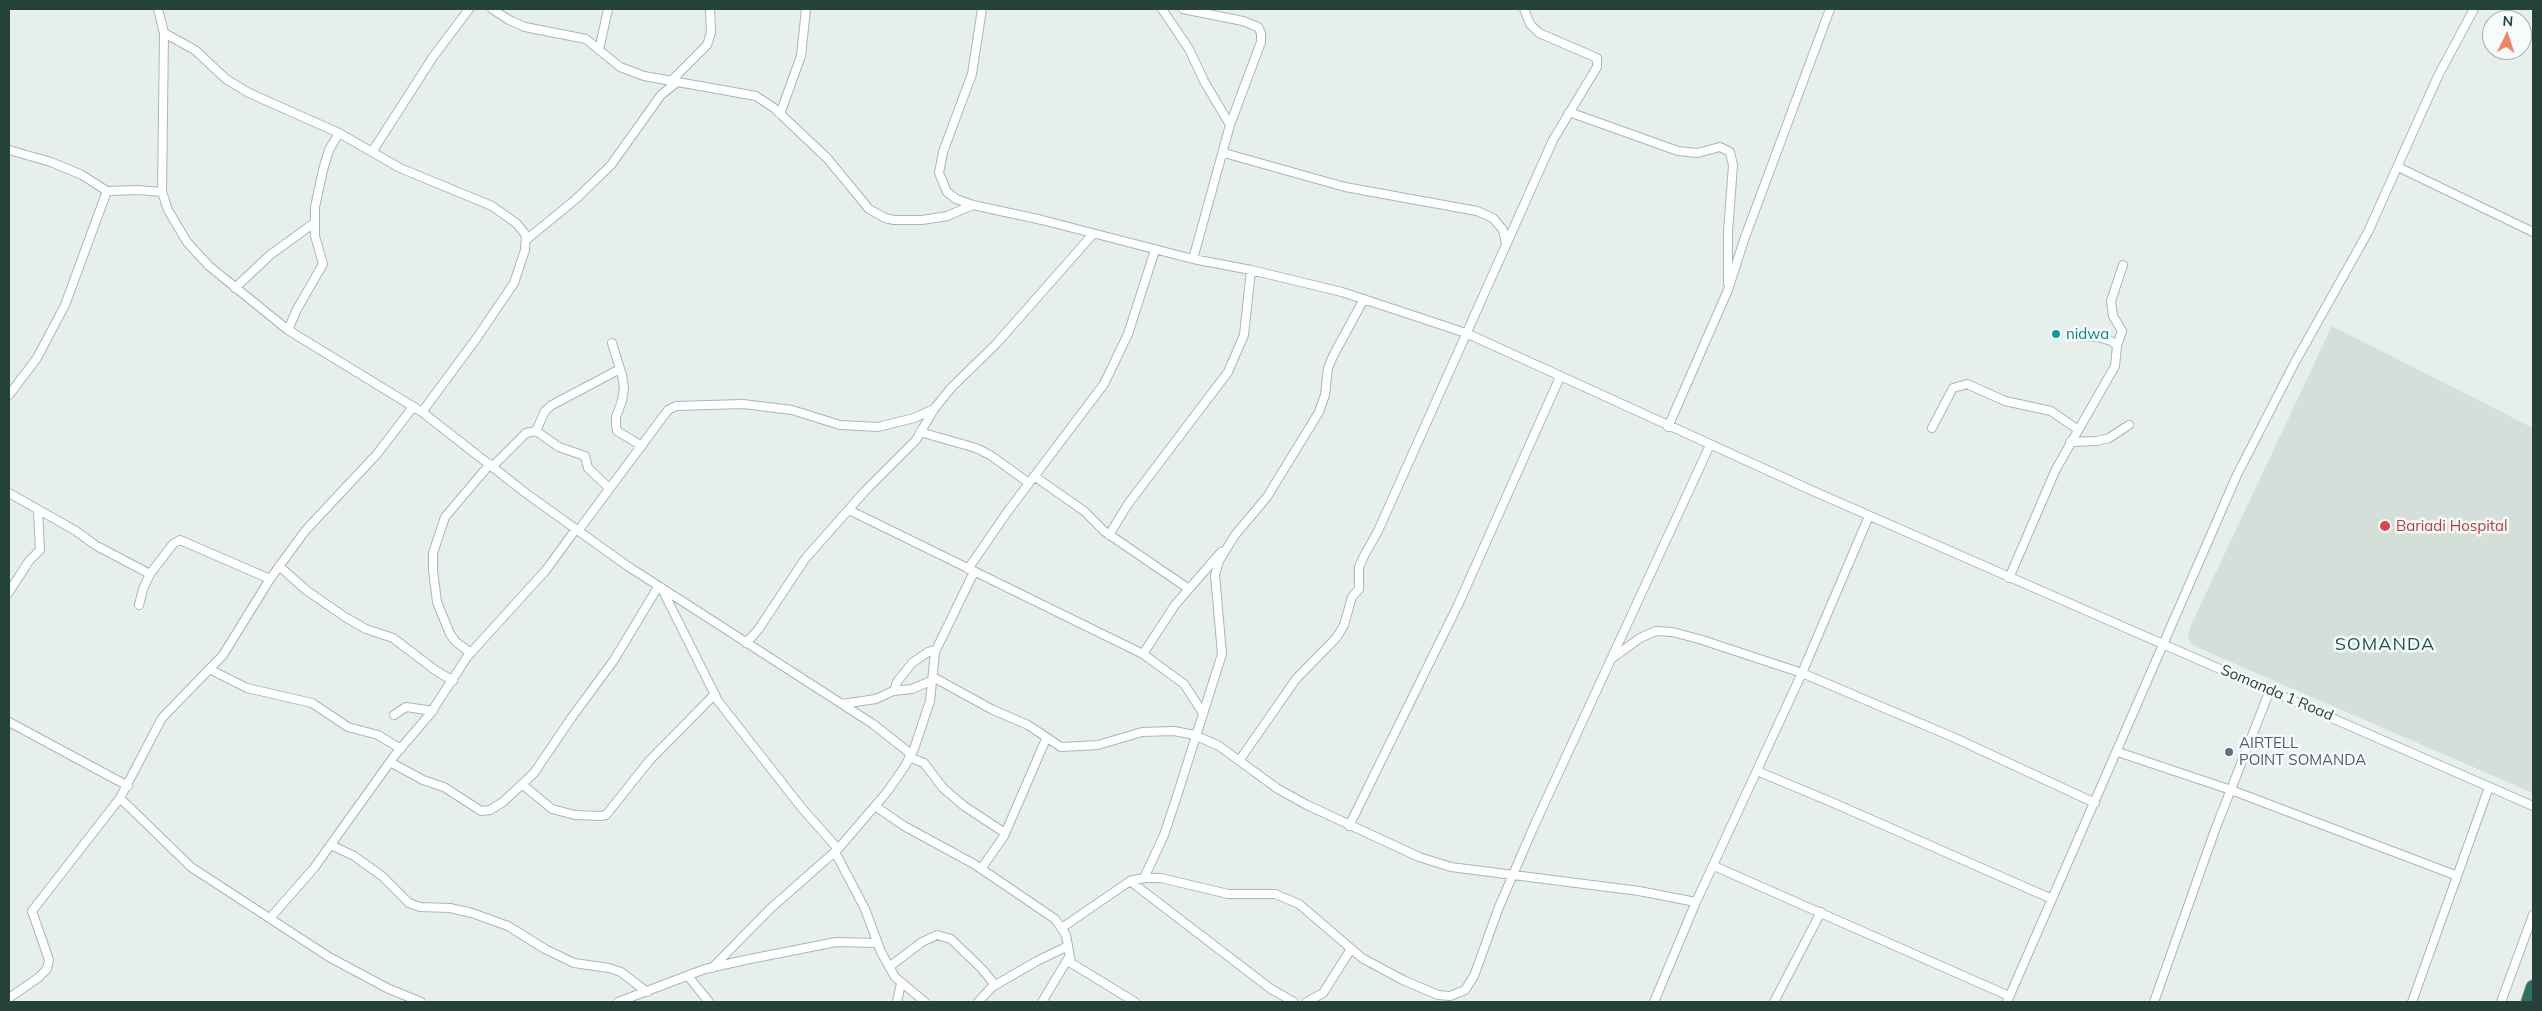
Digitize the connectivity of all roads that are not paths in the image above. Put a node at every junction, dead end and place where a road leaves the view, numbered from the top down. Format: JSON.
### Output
{"nodes":[{"id":1,"x":158,"y":9,"type":"edge"},
{"id":2,"x":469,"y":9,"type":"edge"},
{"id":3,"x":492,"y":9,"type":"edge"},
{"id":4,"x":608,"y":9,"type":"edge"},
{"id":5,"x":710,"y":9,"type":"edge"},
{"id":6,"x":806,"y":9,"type":"edge"},
{"id":7,"x":982,"y":9,"type":"edge"},
{"id":8,"x":1162,"y":9,"type":"edge"},
{"id":9,"x":1188,"y":9,"type":"edge"},
{"id":10,"x":1524,"y":9,"type":"edge"},
{"id":11,"x":1830,"y":9,"type":"edge"},
{"id":12,"x":2474,"y":9,"type":"edge"},
{"id":13,"x":164,"y":33,"type":"junction"},
{"id":14,"x":599,"y":50,"type":"junction"},
{"id":15,"x":673,"y":82,"type":"junction"},
{"id":16,"x":1569,"y":112,"type":"junction"},
{"id":17,"x":780,"y":114,"type":"junction"},
{"id":18,"x":1230,"y":125,"type":"junction"},
{"id":19,"x":339,"y":134,"type":"junction"},
{"id":20,"x":9,"y":150,"type":"edge"},
{"id":21,"x":372,"y":152,"type":"junction"},
{"id":22,"x":1224,"y":153,"type":"junction"},
{"id":23,"x":2398,"y":167,"type":"junction"},
{"id":24,"x":107,"y":191,"type":"junction"},
{"id":25,"x":162,"y":192,"type":"junction"},
{"id":26,"x":973,"y":206,"type":"junction"},
{"id":27,"x":314,"y":223,"type":"junction"},
{"id":28,"x":2533,"y":232,"type":"edge"},
{"id":29,"x":1093,"y":234,"type":"junction"},
{"id":30,"x":526,"y":240,"type":"junction"},
{"id":31,"x":1506,"y":244,"type":"junction"},
{"id":32,"x":1155,"y":250,"type":"junction"},
{"id":33,"x":1193,"y":259,"type":"junction"},
{"id":34,"x":2123,"y":265,"type":"dead end"},
{"id":35,"x":1251,"y":270,"type":"junction"},
{"id":36,"x":235,"y":288,"type":"junction"},
{"id":37,"x":1728,"y":290,"type":"junction"},
{"id":38,"x":1364,"y":299,"type":"junction"},
{"id":39,"x":288,"y":330,"type":"junction"},
{"id":40,"x":1466,"y":333,"type":"junction"},
{"id":41,"x":2078,"y":336,"type":"dead end"},
{"id":42,"x":612,"y":343,"type":"dead end"},
{"id":43,"x":2118,"y":346,"type":"junction"},
{"id":44,"x":620,"y":369,"type":"junction"},
{"id":45,"x":1560,"y":377,"type":"junction"},
{"id":46,"x":9,"y":395,"type":"edge"},
{"id":47,"x":413,"y":407,"type":"junction"},
{"id":48,"x":934,"y":409,"type":"junction"},
{"id":49,"x":422,"y":412,"type":"junction"},
{"id":50,"x":2129,"y":425,"type":"dead end"},
{"id":51,"x":1668,"y":427,"type":"junction"},
{"id":52,"x":1932,"y":428,"type":"dead end"},
{"id":53,"x":2077,"y":429,"type":"junction"},
{"id":54,"x":536,"y":431,"type":"junction"},
{"id":55,"x":920,"y":432,"type":"junction"},
{"id":56,"x":2070,"y":442,"type":"junction"},
{"id":57,"x":1710,"y":445,"type":"junction"},
{"id":58,"x":642,"y":446,"type":"junction"},
{"id":59,"x":492,"y":465,"type":"junction"},
{"id":60,"x":1032,"y":479,"type":"junction"},
{"id":61,"x":609,"y":488,"type":"junction"},
{"id":62,"x":9,"y":493,"type":"edge"},
{"id":63,"x":38,"y":510,"type":"junction"},
{"id":64,"x":849,"y":510,"type":"junction"},
{"id":65,"x":1869,"y":516,"type":"junction"},
{"id":66,"x":577,"y":530,"type":"junction"},
{"id":67,"x":1109,"y":535,"type":"junction"},
{"id":68,"x":1235,"y":535,"type":"junction"},
{"id":69,"x":279,"y":566,"type":"junction"},
{"id":70,"x":971,"y":571,"type":"junction"},
{"id":71,"x":150,"y":574,"type":"junction"},
{"id":72,"x":270,"y":578,"type":"junction"},
{"id":73,"x":2009,"y":578,"type":"junction"},
{"id":74,"x":660,"y":588,"type":"junction"},
{"id":75,"x":1189,"y":589,"type":"junction"},
{"id":76,"x":9,"y":592,"type":"edge"},
{"id":77,"x":140,"y":605,"type":"dead end"},
{"id":78,"x":746,"y":643,"type":"junction"},
{"id":79,"x":2164,"y":645,"type":"junction"},
{"id":80,"x":936,"y":650,"type":"junction"},
{"id":81,"x":471,"y":653,"type":"junction"},
{"id":82,"x":1143,"y":654,"type":"junction"},
{"id":83,"x":1613,"y":658,"type":"junction"},
{"id":84,"x":211,"y":670,"type":"junction"},
{"id":85,"x":1802,"y":673,"type":"junction"},
{"id":86,"x":933,"y":678,"type":"junction"},
{"id":87,"x":452,"y":681,"type":"junction"},
{"id":88,"x":2270,"y":690,"type":"junction"},
{"id":89,"x":894,"y":691,"type":"junction"},
{"id":90,"x":715,"y":694,"type":"junction"},
{"id":91,"x":842,"y":704,"type":"junction"},
{"id":92,"x":433,"y":711,"type":"junction"},
{"id":93,"x":1203,"y":713,"type":"junction"},
{"id":94,"x":394,"y":715,"type":"dead end"},
{"id":95,"x":9,"y":722,"type":"edge"},
{"id":96,"x":1195,"y":735,"type":"junction"},
{"id":97,"x":1046,"y":739,"type":"junction"},
{"id":98,"x":401,"y":749,"type":"junction"},
{"id":99,"x":2118,"y":752,"type":"junction"},
{"id":100,"x":910,"y":756,"type":"junction"},
{"id":101,"x":1239,"y":761,"type":"junction"},
{"id":102,"x":390,"y":762,"type":"junction"},
{"id":103,"x":1756,"y":771,"type":"junction"},
{"id":104,"x":523,"y":785,"type":"junction"},
{"id":105,"x":128,"y":786,"type":"junction"},
{"id":106,"x":2488,"y":787,"type":"junction"},
{"id":107,"x":2231,"y":790,"type":"junction"},
{"id":108,"x":120,"y":798,"type":"junction"},
{"id":109,"x":2095,"y":803,"type":"junction"},
{"id":110,"x":875,"y":806,"type":"junction"},
{"id":111,"x":2533,"y":806,"type":"edge"},
{"id":112,"x":1349,"y":826,"type":"junction"},
{"id":113,"x":1005,"y":833,"type":"junction"},
{"id":114,"x":331,"y":844,"type":"junction"},
{"id":115,"x":836,"y":850,"type":"junction"},
{"id":116,"x":1714,"y":866,"type":"junction"},
{"id":117,"x":981,"y":869,"type":"junction"},
{"id":118,"x":2455,"y":875,"type":"junction"},
{"id":119,"x":1512,"y":877,"type":"junction"},
{"id":120,"x":1144,"y":878,"type":"junction"},
{"id":121,"x":1130,"y":881,"type":"junction"},
{"id":122,"x":2052,"y":899,"type":"junction"},
{"id":123,"x":1696,"y":902,"type":"junction"},
{"id":124,"x":1821,"y":912,"type":"junction"},
{"id":125,"x":2533,"y":914,"type":"edge"},
{"id":126,"x":271,"y":917,"type":"junction"},
{"id":127,"x":1063,"y":927,"type":"junction"},
{"id":128,"x":878,"y":943,"type":"junction"},
{"id":129,"x":1068,"y":946,"type":"junction"},
{"id":130,"x":1351,"y":949,"type":"junction"},
{"id":131,"x":1069,"y":957,"type":"junction"},
{"id":132,"x":889,"y":967,"type":"junction"},
{"id":133,"x":712,"y":968,"type":"junction"},
{"id":134,"x":688,"y":976,"type":"junction"},
{"id":135,"x":901,"y":983,"type":"junction"},
{"id":136,"x":995,"y":986,"type":"junction"},
{"id":137,"x":2533,"y":987,"type":"edge"},
{"id":138,"x":648,"y":992,"type":"junction"},
{"id":139,"x":9,"y":998,"type":"edge"},
{"id":140,"x":2008,"y":999,"type":"edge"},
{"id":141,"x":421,"y":1002,"type":"edge"},
{"id":142,"x":618,"y":1002,"type":"edge"},
{"id":143,"x":709,"y":1002,"type":"edge"},
{"id":144,"x":897,"y":1002,"type":"edge"},
{"id":145,"x":925,"y":1002,"type":"edge"},
{"id":146,"x":978,"y":1002,"type":"edge"},
{"id":147,"x":1042,"y":1002,"type":"edge"},
{"id":148,"x":1135,"y":1002,"type":"edge"},
{"id":149,"x":1294,"y":1002,"type":"edge"},
{"id":150,"x":1307,"y":1002,"type":"edge"},
{"id":151,"x":1654,"y":1002,"type":"edge"},
{"id":152,"x":1774,"y":1002,"type":"edge"},
{"id":153,"x":2154,"y":1002,"type":"edge"},
{"id":154,"x":2412,"y":1002,"type":"edge"},
{"id":155,"x":2501,"y":1002,"type":"edge"},
{"id":156,"x":2528,"y":1002,"type":"edge"}],
"edges":[{"from":1,"to":13,"type":"street"},
{"from":2,"to":21,"type":"street"},
{"from":3,"to":14,"type":"street"},
{"from":4,"to":14,"type":"street"},
{"from":5,"to":15,"type":"street"},
{"from":6,"to":17,"type":"street"},
{"from":7,"to":26,"type":"street","name":"Somanda 1 Road"},
{"from":8,"to":18,"type":"street"},
{"from":9,"to":18,"type":"street"},
{"from":10,"to":16,"type":"street"},
{"from":11,"to":37,"type":"street"},
{"from":12,"to":23,"type":"street"},
{"from":13,"to":19,"type":"street"},
{"from":13,"to":25,"type":"street"},
{"from":14,"to":15,"type":"street"},
{"from":15,"to":17,"type":"street"},
{"from":15,"to":30,"type":"street"},
{"from":16,"to":31,"type":"street"},
{"from":16,"to":37,"type":"street"},
{"from":17,"to":26,"type":"street"},
{"from":18,"to":22,"type":"street"},
{"from":19,"to":21,"type":"street"},
{"from":19,"to":27,"type":"street"},
{"from":20,"to":24,"type":"street"},
{"from":21,"to":30,"type":"street"},
{"from":22,"to":31,"type":"street"},
{"from":22,"to":33,"type":"street"},
{"from":23,"to":28,"type":"street"},
{"from":23,"to":79,"type":"street"},
{"from":24,"to":25,"type":"street"},
{"from":24,"to":46,"type":"street"},
{"from":25,"to":36,"type":"street"},
{"from":26,"to":29,"type":"street","name":"Somanda 1 Road"},
{"from":27,"to":36,"type":"street"},
{"from":27,"to":39,"type":"street"},
{"from":29,"to":32,"type":"street","name":"Somanda 1 Road"},
{"from":29,"to":48,"type":"street"},
{"from":30,"to":49,"type":"street"},
{"from":31,"to":40,"type":"street"},
{"from":32,"to":33,"type":"street","name":"Somanda 1 Road"},
{"from":32,"to":60,"type":"street"},
{"from":33,"to":35,"type":"street","name":"Somanda 1 Road"},
{"from":34,"to":43,"type":"street"},
{"from":35,"to":38,"type":"street","name":"Somanda 1 Road"},
{"from":35,"to":67,"type":"street"},
{"from":36,"to":39,"type":"street"},
{"from":37,"to":51,"type":"street"},
{"from":38,"to":40,"type":"street","name":"Somanda 1 Road"},
{"from":38,"to":68,"type":"street"},
{"from":39,"to":47,"type":"street"},
{"from":40,"to":45,"type":"street","name":"Somanda 1 Road"},
{"from":40,"to":101,"type":"street"},
{"from":41,"to":43,"type":"street"},
{"from":42,"to":44,"type":"street"},
{"from":43,"to":53,"type":"street"},
{"from":44,"to":54,"type":"street"},
{"from":44,"to":58,"type":"street"},
{"from":45,"to":51,"type":"street","name":"Somanda 1 Road"},
{"from":45,"to":112,"type":"street"},
{"from":47,"to":49,"type":"street"},
{"from":47,"to":69,"type":"street"},
{"from":48,"to":55,"type":"street"},
{"from":48,"to":58,"type":"street"},
{"from":49,"to":59,"type":"street"},
{"from":50,"to":56,"type":"street"},
{"from":51,"to":57,"type":"street","name":"Somanda 1 Road"},
{"from":52,"to":53,"type":"street"},
{"from":53,"to":56,"type":"street"},
{"from":54,"to":59,"type":"street"},
{"from":54,"to":61,"type":"street"},
{"from":55,"to":60,"type":"street"},
{"from":55,"to":64,"type":"street"},
{"from":56,"to":73,"type":"street"},
{"from":57,"to":65,"type":"street","name":"Somanda 1 Road"},
{"from":57,"to":83,"type":"street"},
{"from":58,"to":61,"type":"street"},
{"from":59,"to":66,"type":"street"},
{"from":59,"to":81,"type":"street"},
{"from":60,"to":67,"type":"street"},
{"from":60,"to":70,"type":"street"},
{"from":61,"to":66,"type":"street"},
{"from":62,"to":63,"type":"street"},
{"from":63,"to":71,"type":"street"},
{"from":63,"to":76,"type":"street"},
{"from":64,"to":70,"type":"street"},
{"from":64,"to":78,"type":"street"},
{"from":65,"to":73,"type":"street","name":"Somanda 1 Road"},
{"from":65,"to":85,"type":"street"},
{"from":66,"to":74,"type":"street"},
{"from":66,"to":81,"type":"street"},
{"from":67,"to":75,"type":"street"},
{"from":68,"to":75,"type":"street"},
{"from":68,"to":93,"type":"street"},
{"from":69,"to":72,"type":"street"},
{"from":69,"to":87,"type":"street"},
{"from":70,"to":80,"type":"street"},
{"from":70,"to":82,"type":"street"},
{"from":71,"to":72,"type":"street"},
{"from":71,"to":77,"type":"street"},
{"from":72,"to":84,"type":"street"},
{"from":73,"to":79,"type":"street","name":"Somanda 1 Road"},
{"from":74,"to":78,"type":"street"},
{"from":74,"to":90,"type":"street"},
{"from":74,"to":104,"type":"street"},
{"from":75,"to":82,"type":"street"},
{"from":78,"to":91,"type":"street"},
{"from":79,"to":88,"type":"street","name":"Somanda 1 Road"},
{"from":79,"to":99,"type":"street"},
{"from":80,"to":86,"type":"street"},
{"from":80,"to":89,"type":"street"},
{"from":81,"to":87,"type":"street"},
{"from":82,"to":93,"type":"street"},
{"from":83,"to":85,"type":"street"},
{"from":83,"to":119,"type":"street"},
{"from":84,"to":98,"type":"street"},
{"from":84,"to":105,"type":"street"},
{"from":85,"to":103,"type":"street"},
{"from":85,"to":109,"type":"street"},
{"from":86,"to":89,"type":"street"},
{"from":86,"to":97,"type":"street"},
{"from":86,"to":100,"type":"street"},
{"from":87,"to":92,"type":"street"},
{"from":88,"to":106,"type":"street","name":"Somanda 1 Road"},
{"from":88,"to":107,"type":"street"},
{"from":89,"to":91,"type":"street"},
{"from":90,"to":104,"type":"street"},
{"from":90,"to":115,"type":"street"},
{"from":91,"to":100,"type":"street"},
{"from":92,"to":94,"type":"street"},
{"from":92,"to":98,"type":"street"},
{"from":93,"to":96,"type":"street"},
{"from":95,"to":105,"type":"street"},
{"from":96,"to":97,"type":"street"},
{"from":96,"to":101,"type":"street"},
{"from":96,"to":120,"type":"street"},
{"from":97,"to":113,"type":"street"},
{"from":98,"to":102,"type":"street"},
{"from":99,"to":107,"type":"street"},
{"from":99,"to":109,"type":"street"},
{"from":100,"to":110,"type":"street"},
{"from":100,"to":113,"type":"street"},
{"from":101,"to":112,"type":"street"},
{"from":102,"to":104,"type":"street"},
{"from":102,"to":114,"type":"street"},
{"from":103,"to":116,"type":"street"},
{"from":103,"to":122,"type":"street"},
{"from":105,"to":108,"type":"street"},
{"from":106,"to":111,"type":"street","name":"Somanda 1 Road"},
{"from":106,"to":118,"type":"street"},
{"from":107,"to":118,"type":"street"},
{"from":107,"to":153,"type":"street"},
{"from":108,"to":126,"type":"street"},
{"from":108,"to":139,"type":"street"},
{"from":109,"to":122,"type":"street"},
{"from":110,"to":115,"type":"street"},
{"from":110,"to":117,"type":"street"},
{"from":112,"to":119,"type":"street"},
{"from":113,"to":117,"type":"street"},
{"from":114,"to":126,"type":"street"},
{"from":114,"to":138,"type":"street"},
{"from":115,"to":128,"type":"street"},
{"from":115,"to":133,"type":"street"},
{"from":116,"to":123,"type":"street"},
{"from":116,"to":124,"type":"street"},
{"from":117,"to":127,"type":"street"},
{"from":118,"to":154,"type":"street"},
{"from":119,"to":123,"type":"street"},
{"from":119,"to":130,"type":"street"},
{"from":120,"to":121,"type":"street"},
{"from":120,"to":130,"type":"street"},
{"from":121,"to":127,"type":"street"},
{"from":121,"to":149,"type":"street"},
{"from":122,"to":140,"type":"street"},
{"from":123,"to":151,"type":"street"},
{"from":124,"to":140,"type":"street"},
{"from":124,"to":152,"type":"street"},
{"from":125,"to":155,"type":"street"},
{"from":126,"to":141,"type":"street"},
{"from":127,"to":129,"type":"street"},
{"from":128,"to":132,"type":"street"},
{"from":128,"to":133,"type":"street"},
{"from":129,"to":131,"type":"street"},
{"from":129,"to":136,"type":"street"},
{"from":130,"to":150,"type":"street"},
{"from":131,"to":147,"type":"street"},
{"from":131,"to":148,"type":"street"},
{"from":132,"to":135,"type":"street"},
{"from":132,"to":136,"type":"street"},
{"from":133,"to":134,"type":"street"},
{"from":134,"to":138,"type":"street"},
{"from":134,"to":143,"type":"street"},
{"from":135,"to":144,"type":"street"},
{"from":135,"to":145,"type":"street"},
{"from":136,"to":146,"type":"street"},
{"from":137,"to":156,"type":"highway"},
{"from":138,"to":142,"type":"street"}]}
